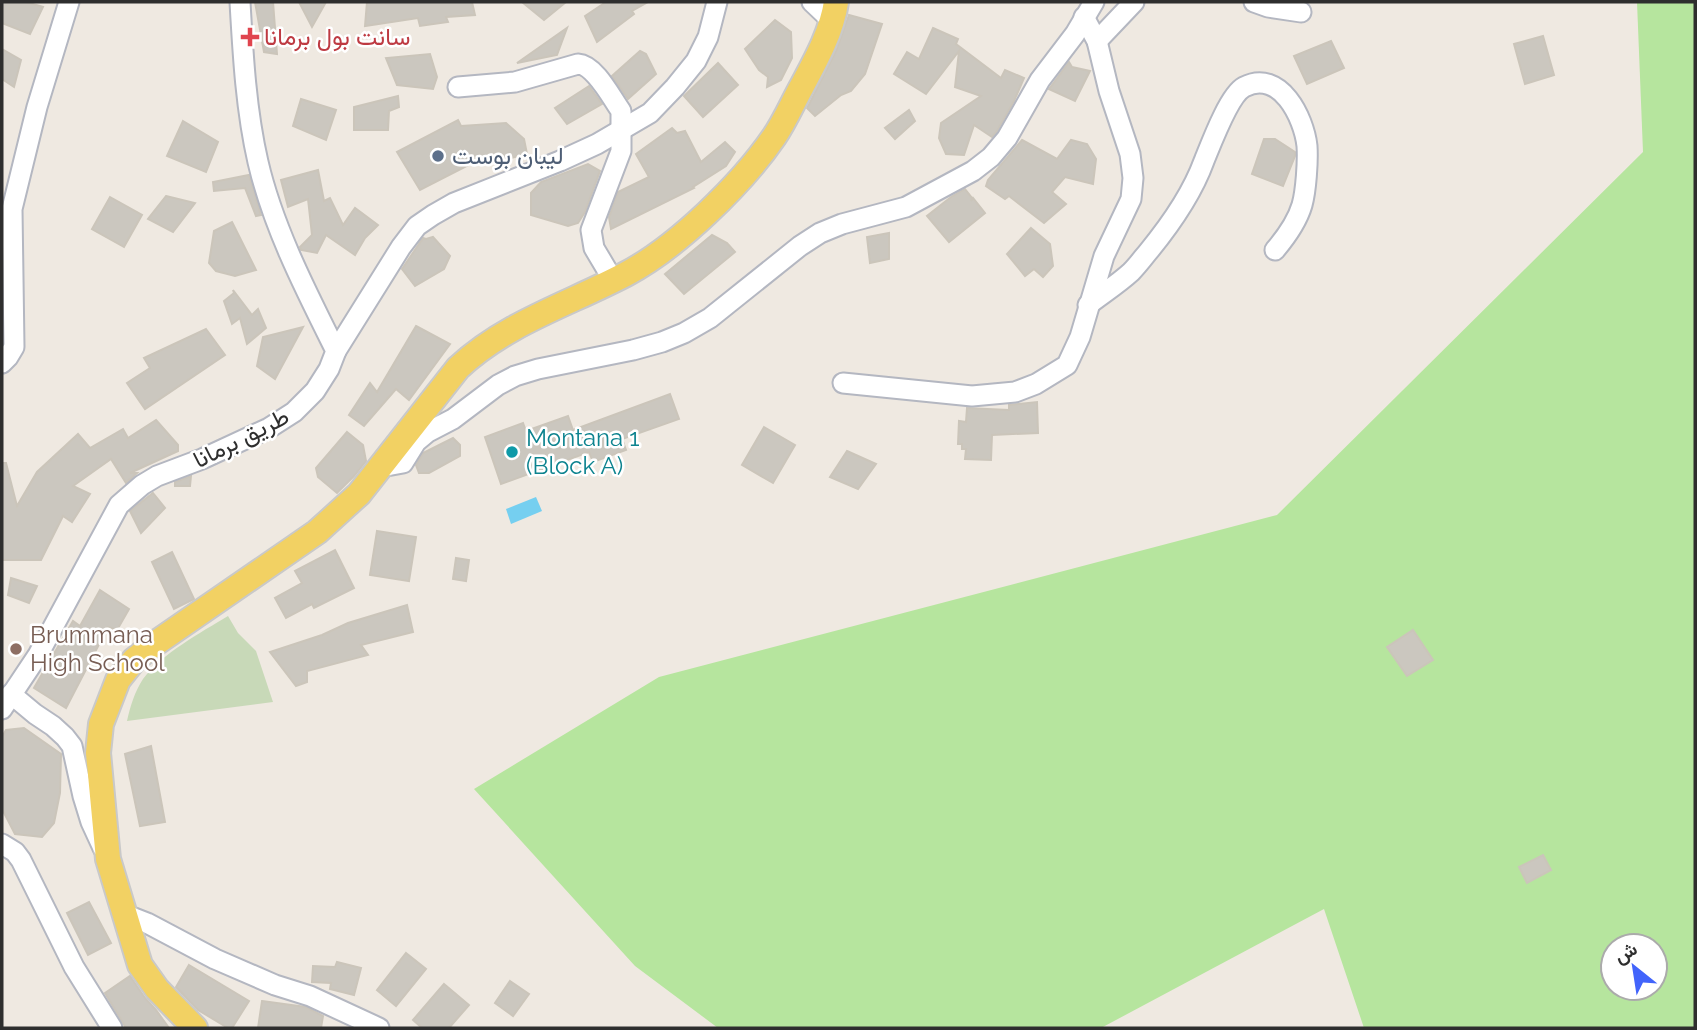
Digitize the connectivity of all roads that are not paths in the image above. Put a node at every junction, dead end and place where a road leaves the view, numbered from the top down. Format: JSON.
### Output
{"nodes":[{"id":1,"x":69,"y":2,"type":"edge"},
{"id":2,"x":240,"y":2,"type":"edge"},
{"id":3,"x":718,"y":2,"type":"edge"},
{"id":4,"x":812,"y":2,"type":"edge"},
{"id":5,"x":1134,"y":2,"type":"edge"},
{"id":6,"x":1254,"y":2,"type":"edge"},
{"id":7,"x":1089,"y":9,"type":"edge"},
{"id":8,"x":834,"y":11,"type":"edge"},
{"id":9,"x":1301,"y":12,"type":"dead end"},
{"id":10,"x":1097,"y":41,"type":"junction"},
{"id":11,"x":458,"y":87,"type":"dead end"},
{"id":12,"x":622,"y":130,"type":"junction"},
{"id":13,"x":1275,"y":250,"type":"dead end"},
{"id":14,"x":613,"y":280,"type":"junction"},
{"id":15,"x":1088,"y":305,"type":"junction"},
{"id":16,"x":8,"y":313,"type":"edge"},
{"id":17,"x":336,"y":351,"type":"junction"},
{"id":18,"x":2,"y":363,"type":"edge"},
{"id":19,"x":843,"y":383,"type":"dead end"},
{"id":20,"x":381,"y":467,"type":"junction"},
{"id":21,"x":6,"y":701,"type":"edge"},
{"id":22,"x":2,"y":844,"type":"edge"},
{"id":23,"x":108,"y":859,"type":"junction"},
{"id":24,"x":124,"y":914,"type":"junction"},
{"id":25,"x":112,"y":1028,"type":"edge"},
{"id":26,"x":195,"y":1028,"type":"edge"},
{"id":27,"x":379,"y":1028,"type":"edge"}],
"edges":[{"from":1,"to":16,"type":"street"},
{"from":2,"to":17,"type":"street"},
{"from":3,"to":12,"type":"street","name":"طريق برمانا"},
{"from":4,"to":8,"type":"street"},
{"from":5,"to":10,"type":"street"},
{"from":6,"to":9,"type":"street"},
{"from":7,"to":10,"type":"street"},
{"from":7,"to":20,"type":"street"},
{"from":8,"to":14,"type":"main road"},
{"from":10,"to":15,"type":"street"},
{"from":11,"to":12,"type":"street"},
{"from":12,"to":14,"type":"street"},
{"from":12,"to":17,"type":"street","name":"طريق برمانا"},
{"from":13,"to":15,"type":"street"},
{"from":14,"to":20,"type":"main road"},
{"from":15,"to":19,"type":"street"},
{"from":16,"to":18,"type":"street"},
{"from":17,"to":21,"type":"street","name":"طريق برمانا"},
{"from":20,"to":23,"type":"main road"},
{"from":21,"to":23,"type":"street"},
{"from":22,"to":25,"type":"street"},
{"from":23,"to":24,"type":"main road"},
{"from":24,"to":26,"type":"main road"},
{"from":24,"to":27,"type":"street"}]}
